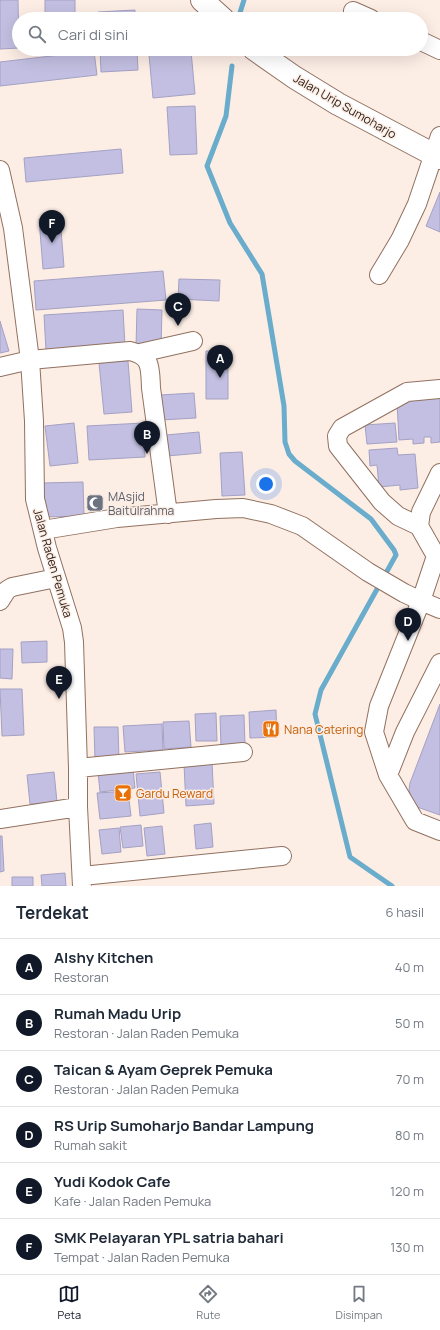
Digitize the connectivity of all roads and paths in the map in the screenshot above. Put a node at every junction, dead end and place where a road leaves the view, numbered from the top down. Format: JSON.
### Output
{"nodes":[{"id":1,"x":428,"y":44,"type":"edge"},
{"id":2,"x":440,"y":50,"type":"edge"},
{"id":3,"x":263,"y":56,"type":"edge"},
{"id":4,"x":438,"y":150,"type":"edge"},
{"id":5,"x":0,"y":170,"type":"edge"},
{"id":6,"x":379,"y":275,"type":"dead end"},
{"id":7,"x":193,"y":341,"type":"dead end"},
{"id":8,"x":140,"y":353,"type":"junction"},
{"id":9,"x":30,"y":360,"type":"junction"},
{"id":10,"x":0,"y":367,"type":"edge"},
{"id":11,"x":440,"y":389,"type":"edge"},
{"id":12,"x":440,"y":473,"type":"edge"},
{"id":13,"x":168,"y":514,"type":"junction"},
{"id":14,"x":419,"y":526,"type":"junction"},
{"id":15,"x":43,"y":530,"type":"junction"},
{"id":16,"x":438,"y":557,"type":"edge"},
{"id":17,"x":56,"y":578,"type":"junction"},
{"id":18,"x":0,"y":601,"type":"edge"},
{"id":19,"x":421,"y":601,"type":"junction"},
{"id":20,"x":440,"y":609,"type":"edge"},
{"id":21,"x":440,"y":663,"type":"edge"},
{"id":22,"x":243,"y":752,"type":"dead end"},
{"id":23,"x":78,"y":768,"type":"junction"},
{"id":24,"x":388,"y":776,"type":"junction"},
{"id":25,"x":78,"y":807,"type":"junction"},
{"id":26,"x":0,"y":819,"type":"edge"},
{"id":27,"x":440,"y":832,"type":"edge"},
{"id":28,"x":282,"y":856,"type":"dead end"},
{"id":29,"x":82,"y":881,"type":"edge"}],
"edges":[{"from":1,"to":2,"type":"street"},
{"from":3,"to":4,"type":"main road","name":"Jalan Urip Sumoharjo"},
{"from":4,"to":6,"type":"street"},
{"from":5,"to":9,"type":"street","name":"Jalan Raden Pemuka"},
{"from":7,"to":8,"type":"street"},
{"from":8,"to":9,"type":"street"},
{"from":8,"to":13,"type":"street"},
{"from":9,"to":10,"type":"street"},
{"from":9,"to":15,"type":"street","name":"Jalan Raden Pemuka"},
{"from":11,"to":14,"type":"street"},
{"from":12,"to":14,"type":"street"},
{"from":13,"to":15,"type":"street"},
{"from":13,"to":19,"type":"street"},
{"from":14,"to":16,"type":"street"},
{"from":15,"to":17,"type":"street","name":"Jalan Raden Pemuka"},
{"from":16,"to":19,"type":"street"},
{"from":17,"to":18,"type":"street"},
{"from":17,"to":23,"type":"street","name":"Jalan Raden Pemuka"},
{"from":19,"to":20,"type":"street"},
{"from":19,"to":24,"type":"street"},
{"from":21,"to":24,"type":"street"},
{"from":22,"to":23,"type":"street"},
{"from":23,"to":25,"type":"street","name":"Jalan Raden Pemuka"},
{"from":24,"to":27,"type":"street"},
{"from":25,"to":26,"type":"street"},
{"from":25,"to":29,"type":"street","name":"Jalan Raden Pemuka"},
{"from":28,"to":29,"type":"street"}]}
